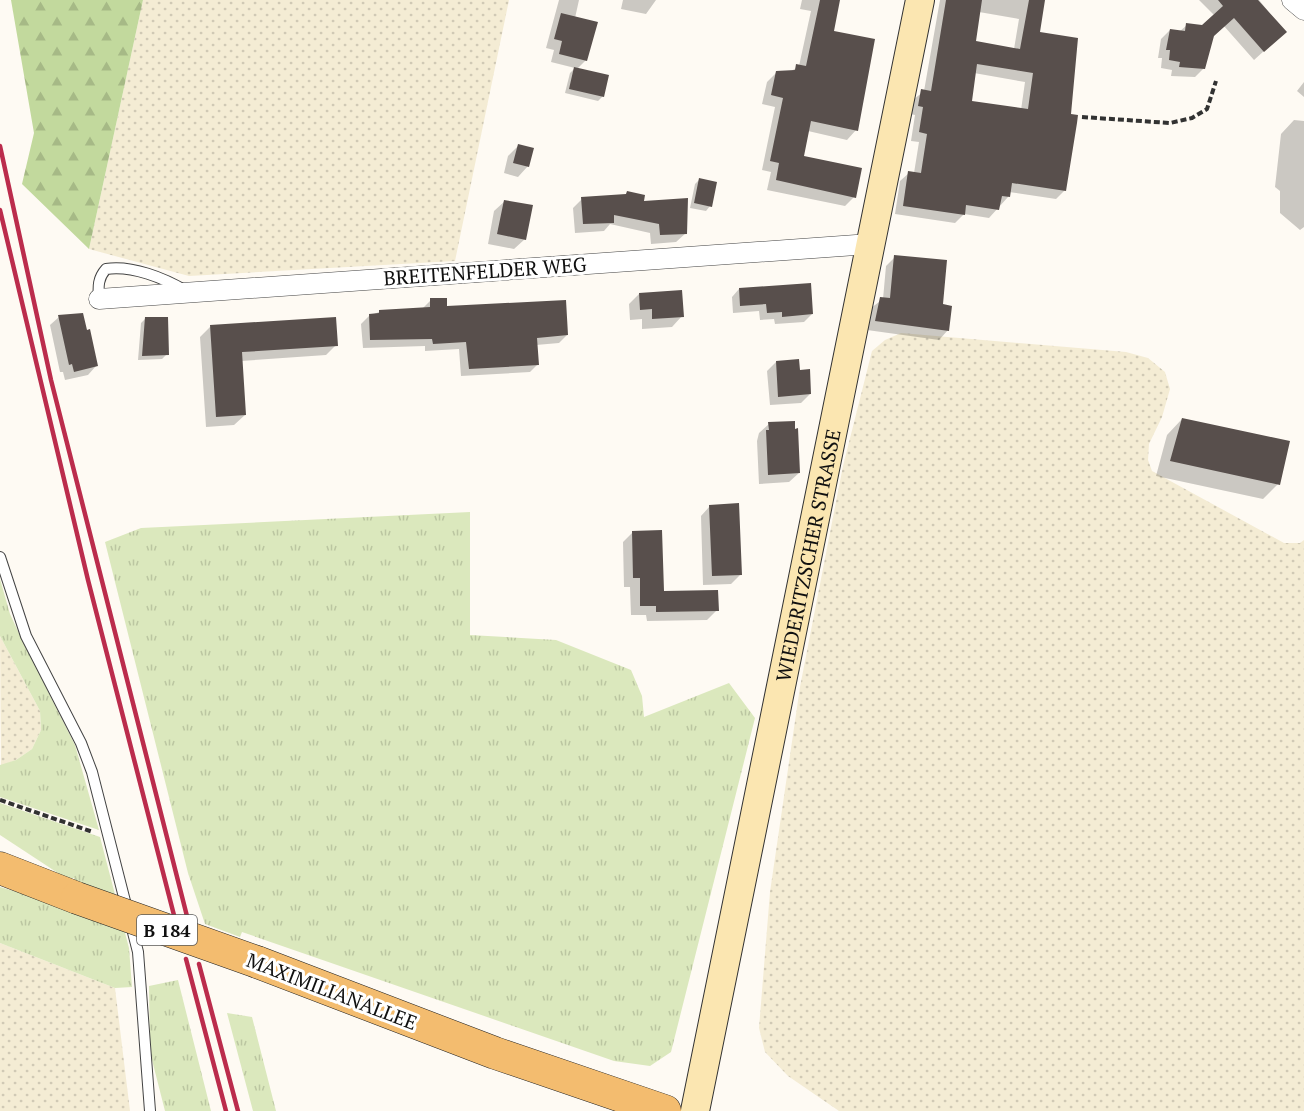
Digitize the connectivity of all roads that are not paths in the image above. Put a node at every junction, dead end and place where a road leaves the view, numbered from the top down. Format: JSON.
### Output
{"nodes":[{"id":1,"x":920,"y":0,"type":"edge"},
{"id":2,"x":1292,"y":0,"type":"edge"},
{"id":3,"x":1304,"y":10,"type":"edge"},
{"id":4,"x":870,"y":244,"type":"junction"},
{"id":5,"x":189,"y":292,"type":"junction"},
{"id":6,"x":99,"y":299,"type":"joint"},
{"id":7,"x":0,"y":558,"type":"edge"},
{"id":8,"x":0,"y":868,"type":"edge"},
{"id":9,"x":150,"y":1111,"type":"edge"},
{"id":10,"x":665,"y":1111,"type":"edge"},
{"id":11,"x":695,"y":1111,"type":"edge"}],
"edges":[{"from":1,"to":4,"type":"street","name":"WIEDERITZSCHER STRASSE"},
{"from":2,"to":3,"type":"street"},
{"from":4,"to":5,"type":"street","name":"BREITENFELDER WEG"},
{"from":4,"to":11,"type":"street","name":"WIEDERITZSCHER STRASSE"},
{"from":5,"to":6,"type":"street","name":"BREITENFELDER WEG"},
{"from":5,"to":6,"type":"lane"},
{"from":7,"to":9,"type":"lane"},
{"from":8,"to":10,"type":"main road","name":"MAXIMILIANALLEE","number":"B 184","bridge":true}]}
